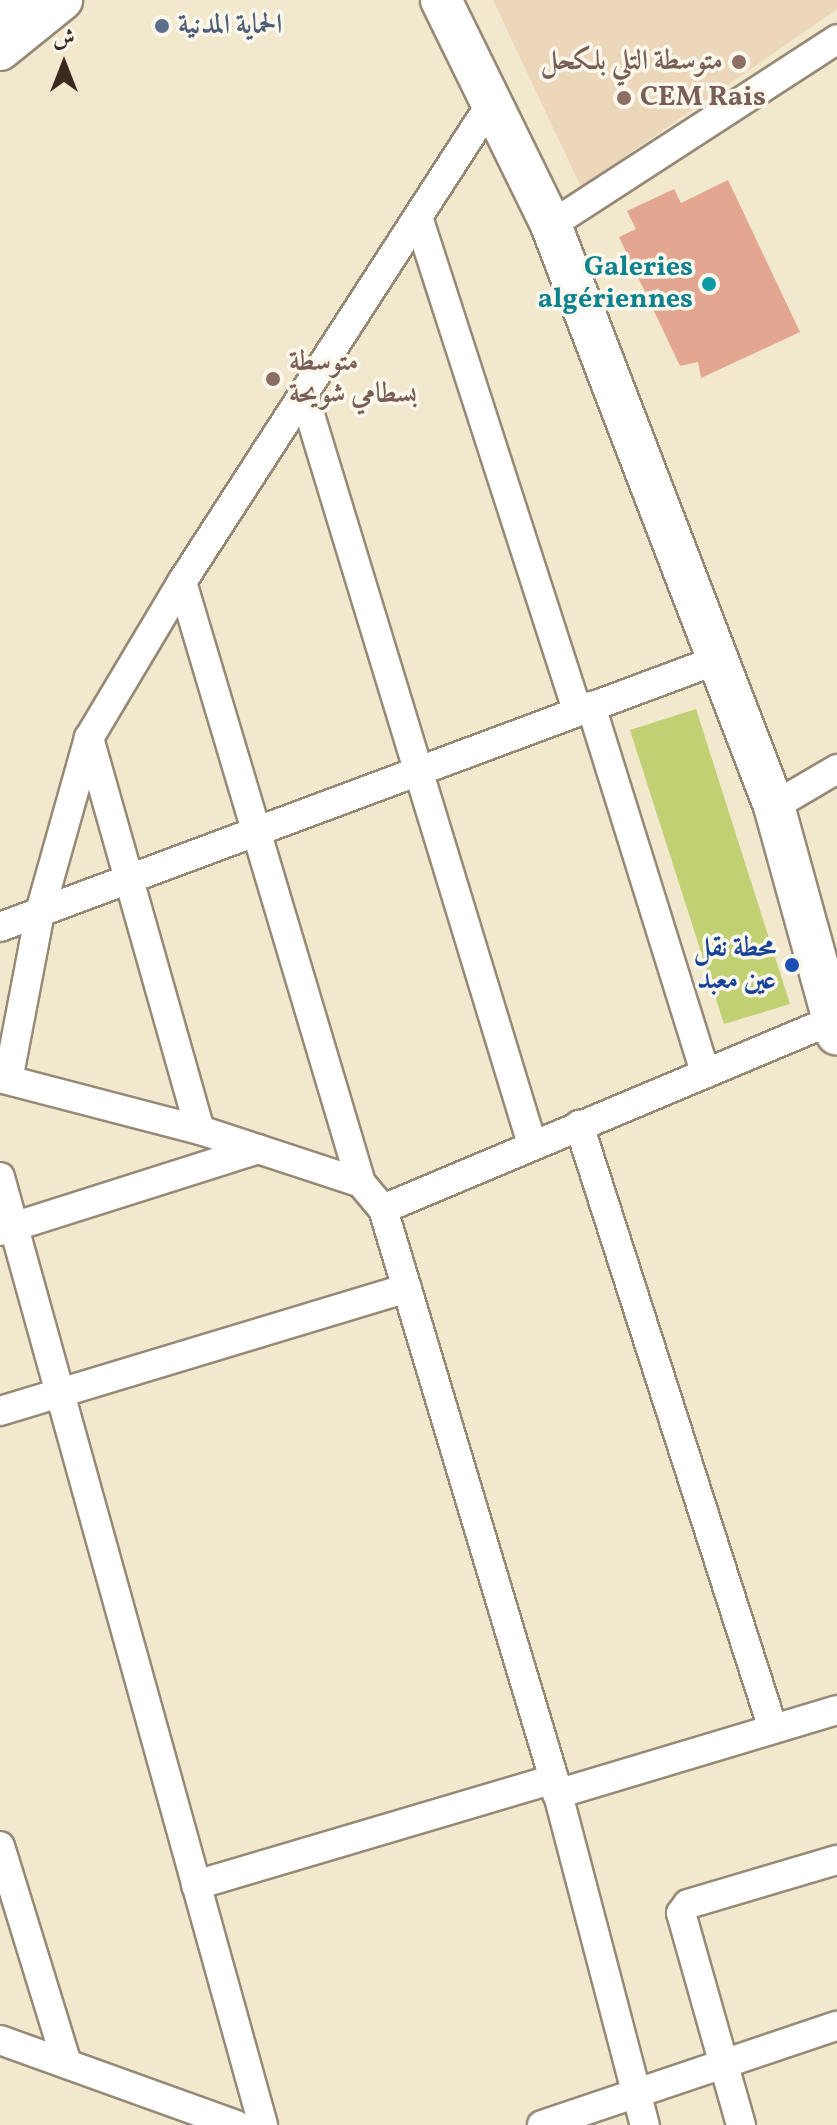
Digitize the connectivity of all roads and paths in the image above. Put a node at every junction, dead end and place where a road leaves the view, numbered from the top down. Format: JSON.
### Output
{"nodes":[{"id":1,"x":12,"y":0,"type":"edge"},
{"id":2,"x":62,"y":0,"type":"edge"},
{"id":3,"x":441,"y":0,"type":"edge"},
{"id":4,"x":0,"y":9,"type":"edge"},
{"id":5,"x":837,"y":39,"type":"edge"},
{"id":6,"x":0,"y":50,"type":"edge"},
{"id":7,"x":492,"y":102,"type":"junction"},
{"id":8,"x":419,"y":220,"type":"junction"},
{"id":9,"x":551,"y":225,"type":"junction"},
{"id":10,"x":304,"y":395,"type":"junction"},
{"id":11,"x":182,"y":582,"type":"junction"},
{"id":12,"x":717,"y":660,"type":"junction"},
{"id":13,"x":584,"y":708,"type":"junction"},
{"id":14,"x":89,"y":738,"type":"junction"},
{"id":15,"x":837,"y":769,"type":"edge"},
{"id":16,"x":416,"y":772,"type":"junction"},
{"id":17,"x":774,"y":806,"type":"junction"},
{"id":18,"x":254,"y":837,"type":"junction"},
{"id":19,"x":128,"y":877,"type":"junction"},
{"id":20,"x":40,"y":912,"type":"junction"},
{"id":21,"x":0,"y":927,"type":"edge"},
{"id":22,"x":835,"y":1027,"type":"edge"},
{"id":23,"x":705,"y":1072,"type":"junction"},
{"id":24,"x":4,"y":1079,"type":"edge"},
{"id":25,"x":579,"y":1125,"type":"junction"},
{"id":26,"x":200,"y":1130,"type":"junction"},
{"id":27,"x":532,"y":1144,"type":"junction"},
{"id":28,"x":258,"y":1149,"type":"junction"},
{"id":29,"x":0,"y":1177,"type":"edge"},
{"id":30,"x":361,"y":1183,"type":"junction"},
{"id":31,"x":383,"y":1209,"type":"junction"},
{"id":32,"x":7,"y":1229,"type":"edge"},
{"id":33,"x":407,"y":1288,"type":"junction"},
{"id":34,"x":59,"y":1397,"type":"junction"},
{"id":35,"x":0,"y":1411,"type":"edge"},
{"id":36,"x":837,"y":1710,"type":"edge"},
{"id":37,"x":773,"y":1729,"type":"junction"},
{"id":38,"x":556,"y":1787,"type":"junction"},
{"id":39,"x":0,"y":1846,"type":"edge"},
{"id":40,"x":837,"y":1860,"type":"edge"},
{"id":41,"x":196,"y":1885,"type":"junction"},
{"id":42,"x":837,"y":2026,"type":"edge"},
{"id":43,"x":0,"y":2040,"type":"edge"},
{"id":44,"x":67,"y":2064,"type":"junction"},
{"id":45,"x":723,"y":2065,"type":"junction"},
{"id":46,"x":637,"y":2096,"type":"junction"},
{"id":47,"x":236,"y":2125,"type":"edge"},
{"id":48,"x":263,"y":2125,"type":"edge"},
{"id":49,"x":542,"y":2125,"type":"edge"},
{"id":50,"x":645,"y":2125,"type":"edge"},
{"id":51,"x":741,"y":2125,"type":"edge"}],
"edges":[{"from":1,"to":4,"type":"main road"},
{"from":2,"to":6,"type":"main road"},
{"from":3,"to":7,"type":"main road"},
{"from":5,"to":9,"type":"street"},
{"from":7,"to":8,"type":"street"},
{"from":7,"to":9,"type":"main road"},
{"from":8,"to":10,"type":"street"},
{"from":8,"to":13,"type":"street"},
{"from":9,"to":12,"type":"main road"},
{"from":10,"to":11,"type":"street"},
{"from":10,"to":16,"type":"street"},
{"from":11,"to":14,"type":"street"},
{"from":11,"to":18,"type":"street"},
{"from":12,"to":13,"type":"street"},
{"from":12,"to":17,"type":"main road"},
{"from":13,"to":16,"type":"street"},
{"from":13,"to":23,"type":"street"},
{"from":14,"to":19,"type":"street"},
{"from":14,"to":20,"type":"street"},
{"from":15,"to":17,"type":"street"},
{"from":16,"to":18,"type":"street"},
{"from":16,"to":27,"type":"street"},
{"from":17,"to":22,"type":"main road"},
{"from":18,"to":19,"type":"street"},
{"from":18,"to":30,"type":"street"},
{"from":19,"to":20,"type":"street"},
{"from":19,"to":26,"type":"street"},
{"from":20,"to":21,"type":"street"},
{"from":20,"to":24,"type":"street"},
{"from":22,"to":23,"type":"street"},
{"from":23,"to":25,"type":"street"},
{"from":24,"to":26,"type":"street"},
{"from":25,"to":27,"type":"street"},
{"from":25,"to":37,"type":"street"},
{"from":26,"to":28,"type":"street"},
{"from":27,"to":31,"type":"street"},
{"from":28,"to":30,"type":"street"},
{"from":28,"to":32,"type":"street"},
{"from":29,"to":32,"type":"street"},
{"from":30,"to":31,"type":"street"},
{"from":31,"to":33,"type":"street"},
{"from":32,"to":34,"type":"street"},
{"from":33,"to":34,"type":"street"},
{"from":33,"to":38,"type":"street"},
{"from":34,"to":35,"type":"street"},
{"from":34,"to":41,"type":"street"},
{"from":36,"to":37,"type":"street"},
{"from":37,"to":38,"type":"street"},
{"from":38,"to":41,"type":"street"},
{"from":38,"to":46,"type":"street"},
{"from":39,"to":44,"type":"street"},
{"from":40,"to":45,"type":"street"},
{"from":41,"to":48,"type":"street"},
{"from":42,"to":45,"type":"street"},
{"from":43,"to":44,"type":"street"},
{"from":44,"to":47,"type":"street"},
{"from":45,"to":46,"type":"street"},
{"from":45,"to":51,"type":"street"},
{"from":46,"to":49,"type":"street"},
{"from":46,"to":50,"type":"street"}]}
